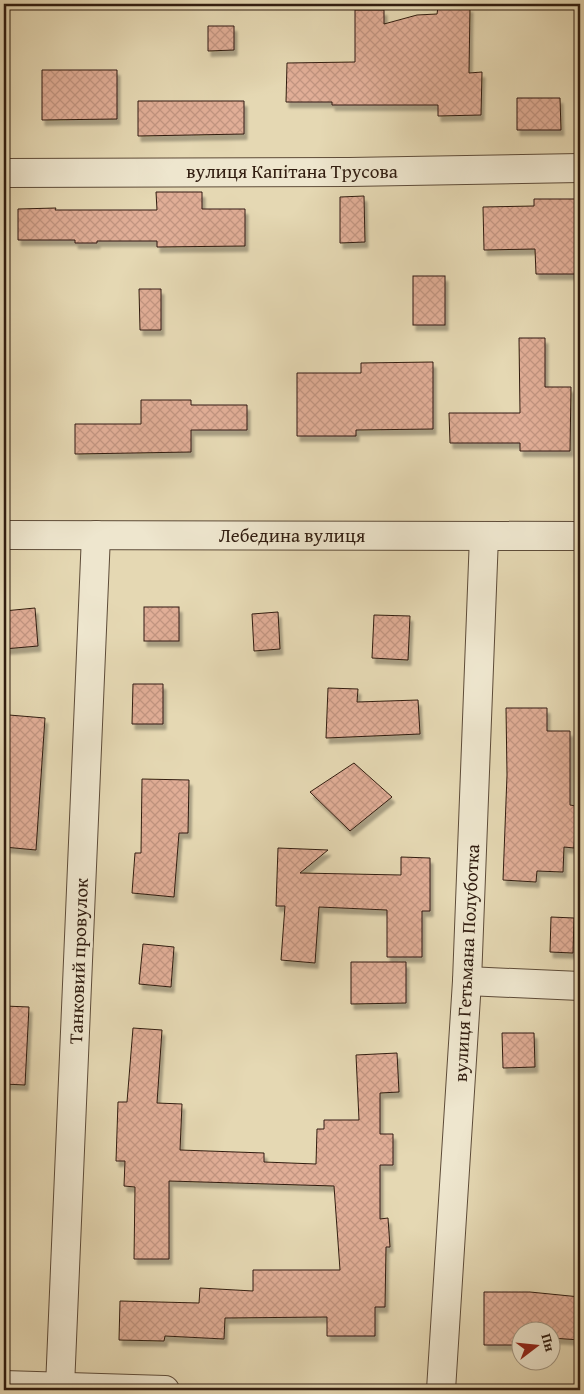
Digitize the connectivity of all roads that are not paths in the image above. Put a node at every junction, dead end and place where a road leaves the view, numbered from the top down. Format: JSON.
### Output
{"nodes":[{"id":1,"x":580,"y":168,"type":"edge"},
{"id":2,"x":4,"y":173,"type":"edge"},
{"id":3,"x":4,"y":535,"type":"edge"},
{"id":4,"x":96,"y":535,"type":"junction"},
{"id":5,"x":484,"y":536,"type":"junction"},
{"id":6,"x":580,"y":536,"type":"edge"},
{"id":7,"x":467,"y":981,"type":"junction"},
{"id":8,"x":580,"y":986,"type":"edge"},
{"id":9,"x":4,"y":1386,"type":"edge"},
{"id":10,"x":60,"y":1387,"type":"junction"},
{"id":11,"x":165,"y":1390,"type":"edge"},
{"id":12,"x":441,"y":1390,"type":"edge"}],
"edges":[{"from":1,"to":2,"type":"street","name":"вулиця Капітана Трусова"},
{"from":3,"to":4,"type":"street","name":"Лебедина вулиця"},
{"from":4,"to":5,"type":"street","name":"Лебедина вулиця"},
{"from":4,"to":10,"type":"street","name":"Танковий провулок"},
{"from":5,"to":6,"type":"street","name":"Лебедина вулиця"},
{"from":5,"to":7,"type":"street","name":"вулиця Гетьмана Полуботка"},
{"from":7,"to":8,"type":"street"},
{"from":7,"to":12,"type":"street","name":"вулиця Гетьмана Полуботка"},
{"from":9,"to":10,"type":"street"},
{"from":10,"to":11,"type":"street"}]}
